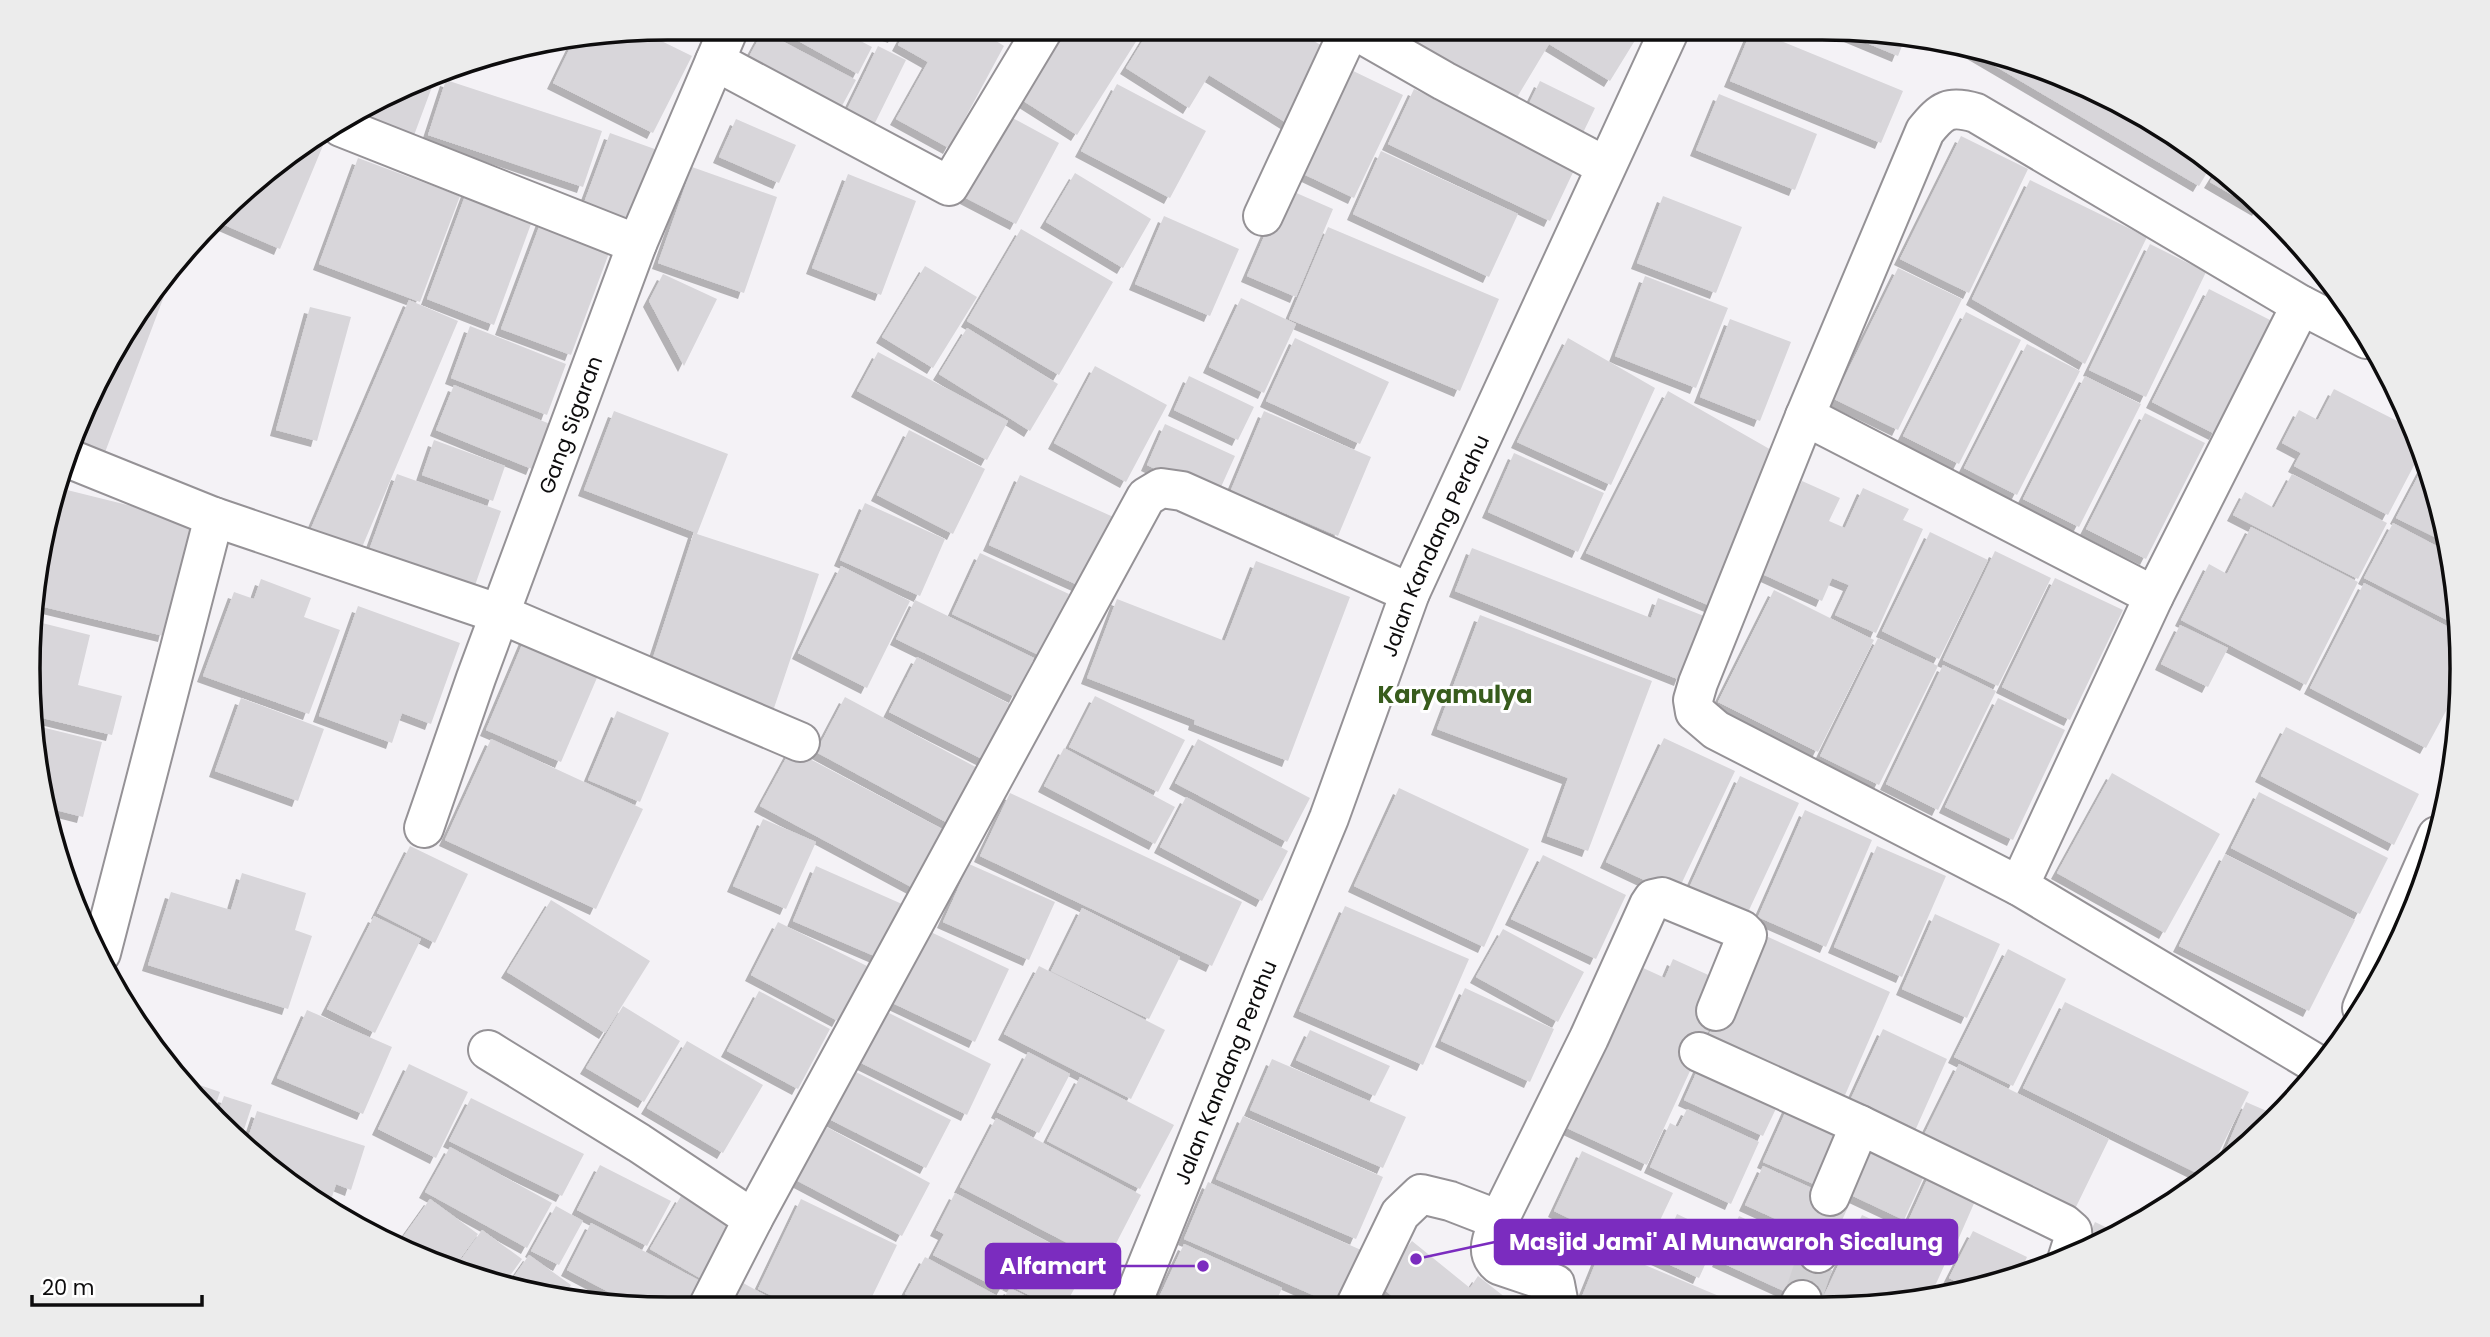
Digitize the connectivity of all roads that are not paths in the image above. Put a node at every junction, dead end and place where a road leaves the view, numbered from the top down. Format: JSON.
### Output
{"nodes":[{"id":1,"x":1037,"y":40,"type":"edge"},
{"id":2,"x":1346,"y":40,"type":"edge"},
{"id":3,"x":1371,"y":40,"type":"edge"},
{"id":4,"x":1665,"y":40,"type":"edge"},
{"id":5,"x":722,"y":45,"type":"edge"},
{"id":6,"x":346,"y":129,"type":"edge"},
{"id":7,"x":1605,"y":166,"type":"junction"},
{"id":8,"x":1263,"y":216,"type":"dead end"},
{"id":9,"x":638,"y":244,"type":"junction"},
{"id":10,"x":2301,"y":305,"type":"junction"},
{"id":11,"x":2352,"y":331,"type":"edge"},
{"id":12,"x":1805,"y":416,"type":"junction"},
{"id":13,"x":76,"y":462,"type":"edge"},
{"id":14,"x":214,"y":517,"type":"junction"},
{"id":15,"x":1410,"y":593,"type":"junction"},
{"id":16,"x":2154,"y":596,"type":"junction"},
{"id":17,"x":500,"y":614,"type":"junction"},
{"id":18,"x":800,"y":742,"type":"dead end"},
{"id":19,"x":424,"y":828,"type":"dead end"},
{"id":20,"x":2019,"y":886,"type":"junction"},
{"id":21,"x":104,"y":943,"type":"edge"},
{"id":22,"x":1716,"y":1011,"type":"dead end"},
{"id":23,"x":488,"y":1050,"type":"dead end"},
{"id":24,"x":1699,"y":1052,"type":"dead end"},
{"id":25,"x":2312,"y":1061,"type":"edge"},
{"id":26,"x":1860,"y":1125,"type":"junction"},
{"id":27,"x":1830,"y":1196,"type":"dead end"},
{"id":28,"x":753,"y":1219,"type":"junction"},
{"id":29,"x":1499,"y":1220,"type":"junction"},
{"id":30,"x":2072,"y":1244,"type":"edge"},
{"id":31,"x":713,"y":1297,"type":"edge"},
{"id":32,"x":1135,"y":1297,"type":"edge"},
{"id":33,"x":1360,"y":1297,"type":"edge"},
{"id":34,"x":1557,"y":1297,"type":"edge"}],
"edges":[{"from":1,"to":5,"type":"street"},
{"from":2,"to":8,"type":"street"},
{"from":3,"to":7,"type":"street"},
{"from":4,"to":7,"type":"street","name":"Jalan Kandang Perahu"},
{"from":5,"to":9,"type":"street","name":"Gang Sigaran"},
{"from":6,"to":9,"type":"street"},
{"from":7,"to":15,"type":"street","name":"Jalan Kandang Perahu"},
{"from":9,"to":17,"type":"street","name":"Gang Sigaran"},
{"from":10,"to":11,"type":"street"},
{"from":10,"to":12,"type":"street"},
{"from":10,"to":16,"type":"street"},
{"from":12,"to":16,"type":"street"},
{"from":12,"to":20,"type":"street"},
{"from":13,"to":14,"type":"street"},
{"from":14,"to":17,"type":"street"},
{"from":14,"to":21,"type":"street"},
{"from":15,"to":28,"type":"street"},
{"from":15,"to":32,"type":"street","name":"Jalan Kandang Perahu"},
{"from":16,"to":20,"type":"street"},
{"from":17,"to":18,"type":"street"},
{"from":17,"to":19,"type":"street","name":"Gang Sigaran"},
{"from":20,"to":25,"type":"street"},
{"from":22,"to":29,"type":"street"},
{"from":23,"to":28,"type":"street"},
{"from":24,"to":26,"type":"street"},
{"from":26,"to":27,"type":"street"},
{"from":26,"to":30,"type":"street"},
{"from":28,"to":31,"type":"street"},
{"from":29,"to":33,"type":"street"},
{"from":29,"to":34,"type":"street"}]}
